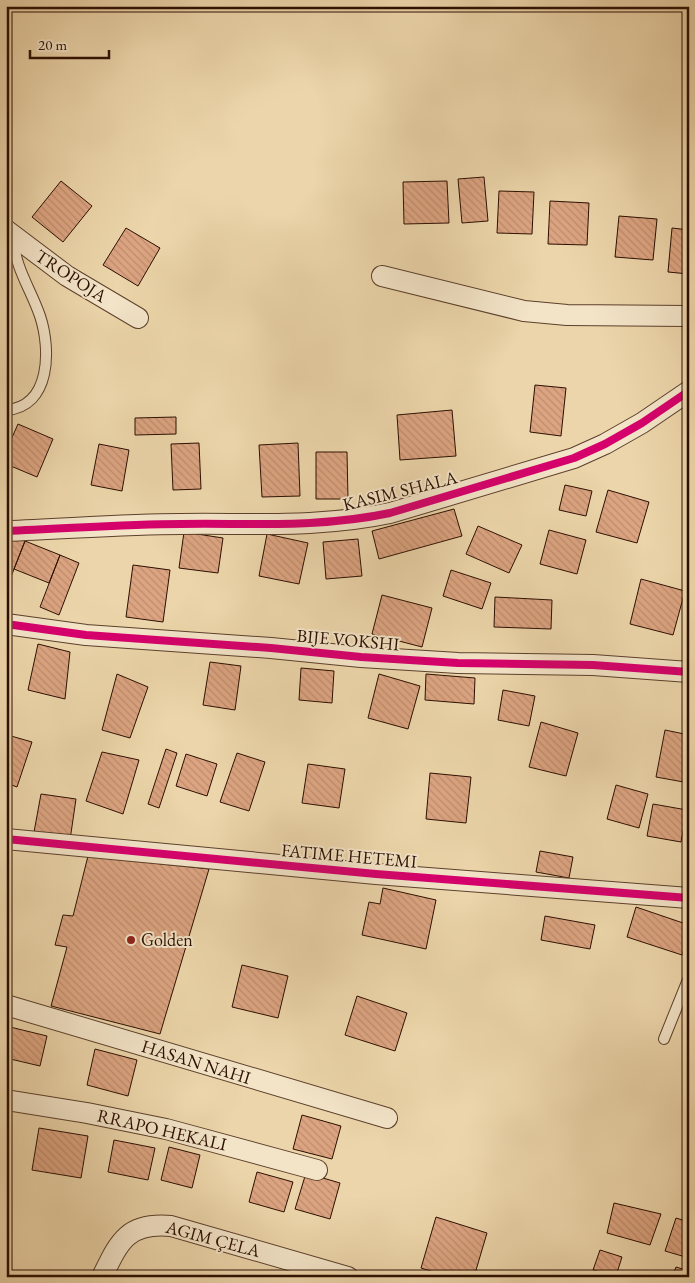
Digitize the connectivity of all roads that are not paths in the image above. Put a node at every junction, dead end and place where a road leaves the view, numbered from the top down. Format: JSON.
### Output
{"nodes":[{"id":1,"x":9,"y":233,"type":"edge"},
{"id":2,"x":382,"y":276,"type":"dead end"},
{"id":3,"x":689,"y":316,"type":"edge"},
{"id":4,"x":138,"y":318,"type":"dead end"},
{"id":5,"x":689,"y":391,"type":"edge"},
{"id":6,"x":6,"y":410,"type":"edge"},
{"id":7,"x":6,"y":531,"type":"edge"},
{"id":8,"x":6,"y":624,"type":"edge"},
{"id":9,"x":689,"y":672,"type":"edge"},
{"id":10,"x":6,"y":839,"type":"edge"},
{"id":11,"x":689,"y":898,"type":"edge"},
{"id":12,"x":689,"y":977,"type":"edge"},
{"id":13,"x":6,"y":1005,"type":"edge"},
{"id":14,"x":664,"y":1039,"type":"dead end"},
{"id":15,"x":6,"y":1100,"type":"edge"},
{"id":16,"x":387,"y":1118,"type":"dead end"},
{"id":17,"x":317,"y":1170,"type":"dead end"},
{"id":18,"x":102,"y":1277,"type":"edge"},
{"id":19,"x":348,"y":1277,"type":"edge"}],
"edges":[{"from":1,"to":4,"type":"street","name":"TROPOJA"},
{"from":1,"to":6,"type":"lane"},
{"from":2,"to":3,"type":"street"},
{"from":5,"to":7,"type":"street","name":"KASIM SHALA"},
{"from":8,"to":9,"type":"street","name":"BIJE VOKSHI"},
{"from":10,"to":11,"type":"street","name":"FATIME HETEMI"},
{"from":12,"to":14,"type":"lane"},
{"from":13,"to":16,"type":"street","name":"HASAN NAHI"},
{"from":15,"to":17,"type":"street","name":"RRAPO HEKALI"},
{"from":18,"to":19,"type":"street","name":"AGIM ÇELA"}]}
